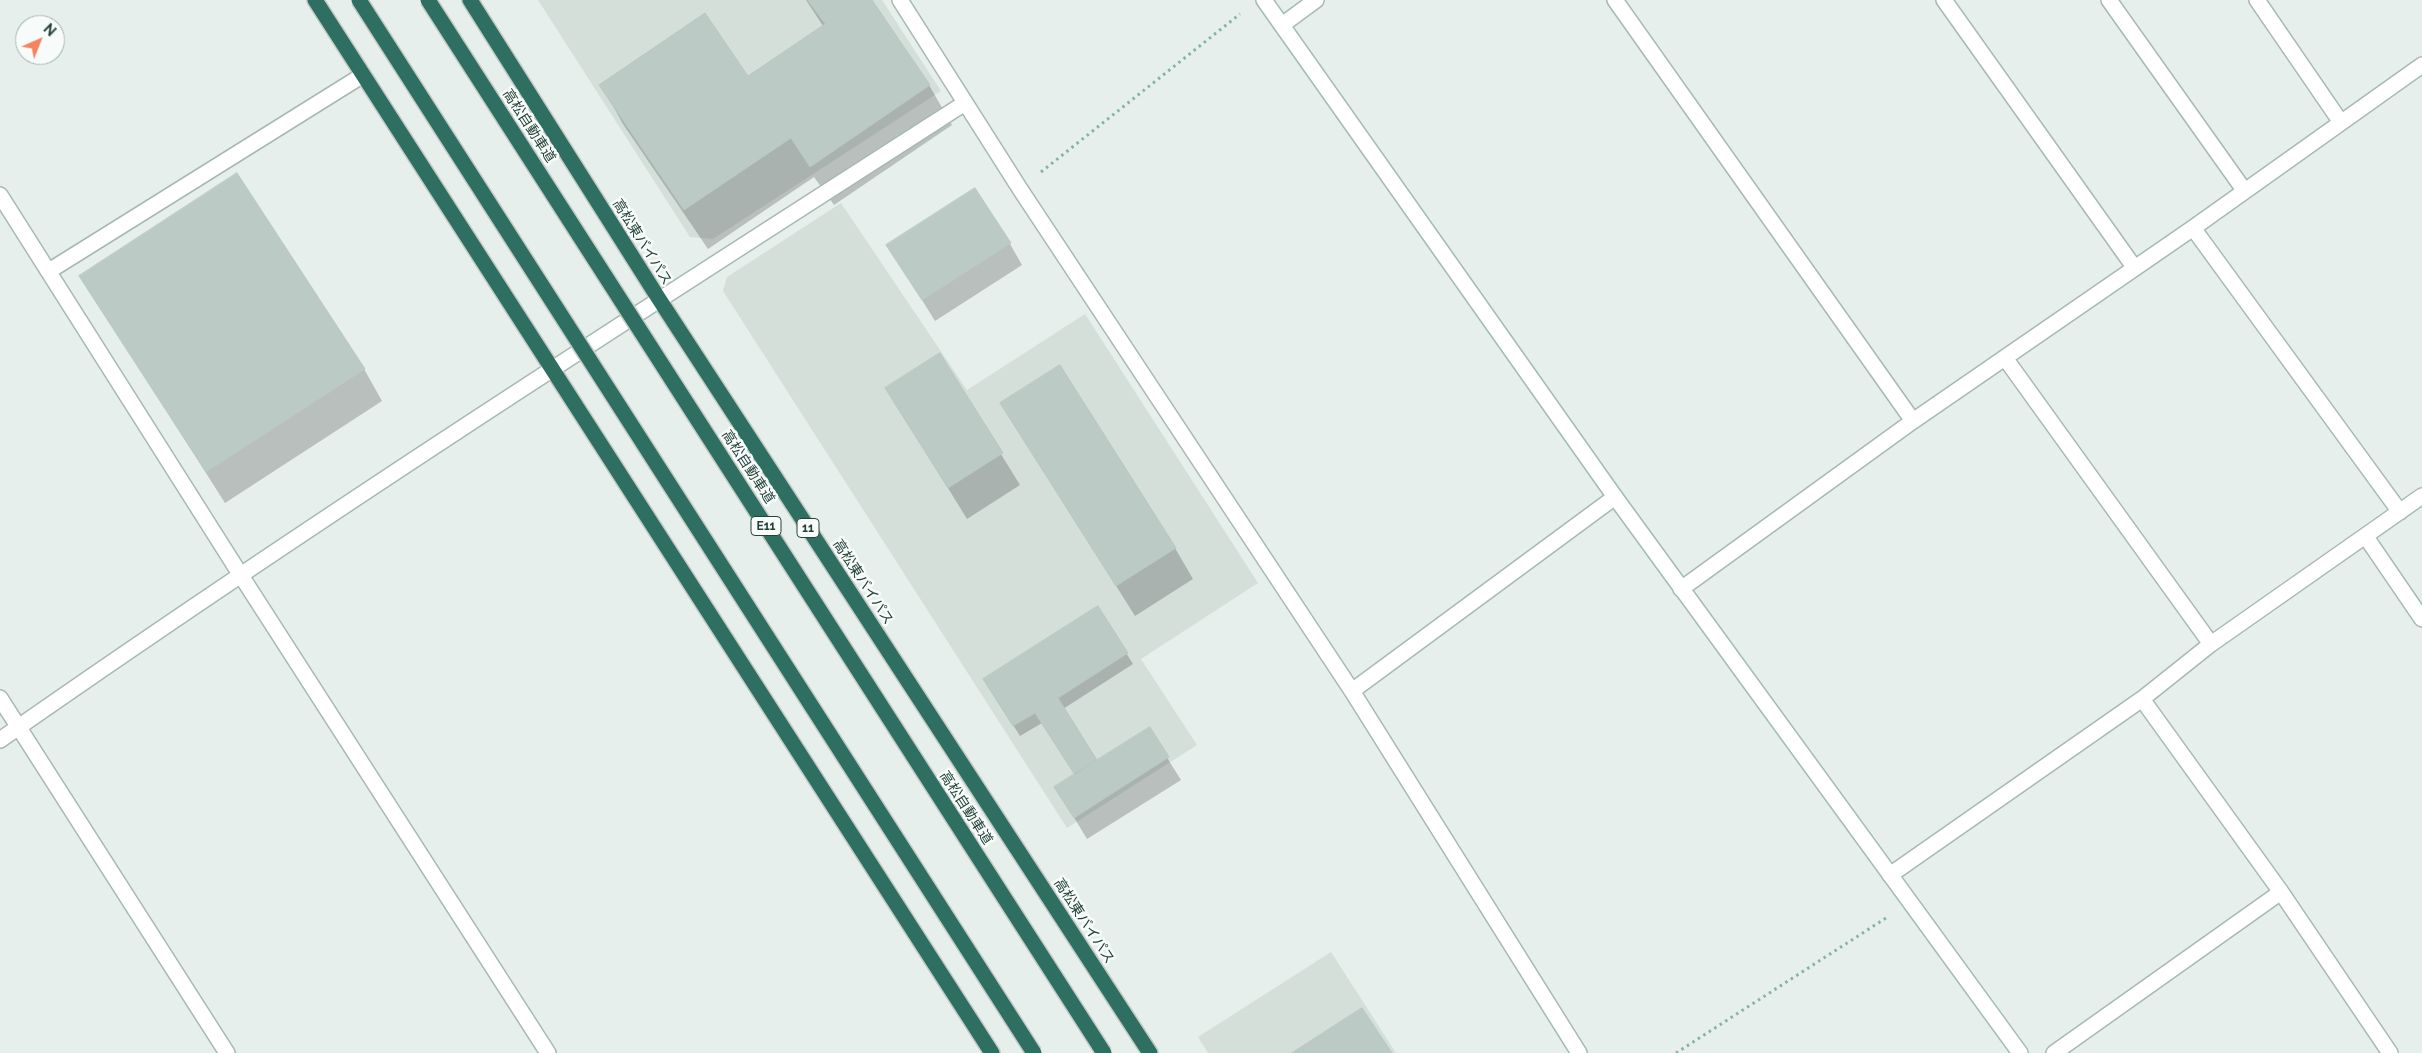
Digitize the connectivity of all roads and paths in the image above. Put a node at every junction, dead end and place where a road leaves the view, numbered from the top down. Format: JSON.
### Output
{"nodes":[{"id":1,"x":315,"y":0,"type":"edge"},
{"id":2,"x":359,"y":0,"type":"edge"},
{"id":3,"x":428,"y":0,"type":"edge"},
{"id":4,"x":470,"y":0,"type":"edge"},
{"id":5,"x":900,"y":0,"type":"edge"},
{"id":6,"x":1264,"y":0,"type":"edge"},
{"id":7,"x":1316,"y":0,"type":"edge"},
{"id":8,"x":1615,"y":0,"type":"edge"},
{"id":9,"x":1944,"y":0,"type":"edge"},
{"id":10,"x":2108,"y":0,"type":"edge"},
{"id":11,"x":2257,"y":0,"type":"edge"},
{"id":12,"x":1243,"y":12,"type":"dead end"},
{"id":13,"x":1282,"y":25,"type":"junction"},
{"id":14,"x":2422,"y":65,"type":"edge"},
{"id":15,"x":363,"y":75,"type":"junction"},
{"id":16,"x":966,"y":103,"type":"junction"},
{"id":17,"x":2340,"y":122,"type":"junction"},
{"id":18,"x":1020,"y":189,"type":"junction"},
{"id":19,"x":2244,"y":190,"type":"junction"},
{"id":20,"x":0,"y":195,"type":"edge"},
{"id":21,"x":2193,"y":228,"type":"junction"},
{"id":22,"x":2134,"y":267,"type":"junction"},
{"id":23,"x":49,"y":271,"type":"junction"},
{"id":24,"x":659,"y":299,"type":"junction"},
{"id":25,"x":2005,"y":358,"type":"junction"},
{"id":26,"x":550,"y":369,"type":"junction"},
{"id":27,"x":1914,"y":421,"type":"junction"},
{"id":28,"x":2422,"y":496,"type":"edge"},
{"id":29,"x":1615,"y":497,"type":"junction"},
{"id":30,"x":2400,"y":512,"type":"junction"},
{"id":31,"x":2366,"y":537,"type":"junction"},
{"id":32,"x":240,"y":574,"type":"junction"},
{"id":33,"x":1681,"y":588,"type":"junction"},
{"id":34,"x":2422,"y":618,"type":"edge"},
{"id":35,"x":2212,"y":644,"type":"junction"},
{"id":36,"x":1352,"y":691,"type":"junction"},
{"id":37,"x":0,"y":698,"type":"edge"},
{"id":38,"x":2142,"y":699,"type":"junction"},
{"id":39,"x":18,"y":727,"type":"junction"},
{"id":40,"x":0,"y":740,"type":"edge"},
{"id":41,"x":1890,"y":875,"type":"junction"},
{"id":42,"x":2281,"y":892,"type":"junction"},
{"id":43,"x":1910,"y":903,"type":"junction"},
{"id":44,"x":227,"y":1053,"type":"edge"},
{"id":45,"x":548,"y":1053,"type":"edge"},
{"id":46,"x":992,"y":1053,"type":"edge"},
{"id":47,"x":1034,"y":1053,"type":"edge"},
{"id":48,"x":1104,"y":1053,"type":"edge"},
{"id":49,"x":1150,"y":1053,"type":"edge"},
{"id":50,"x":1579,"y":1053,"type":"edge"},
{"id":51,"x":1676,"y":1053,"type":"edge"},
{"id":52,"x":2020,"y":1053,"type":"edge"},
{"id":53,"x":2054,"y":1053,"type":"edge"},
{"id":54,"x":2390,"y":1053,"type":"edge"}],
"edges":[{"from":1,"to":15,"type":"highway"},
{"from":2,"to":47,"type":"highway","bridge":true},
{"from":3,"to":48,"type":"highway","name":"高松自動車道","number":"E11","bridge":true},
{"from":4,"to":24,"type":"highway","name":"高松東バイパス","number":"11"},
{"from":5,"to":16,"type":"street"},
{"from":6,"to":13,"type":"street"},
{"from":7,"to":13,"type":"street"},
{"from":8,"to":27,"type":"street"},
{"from":9,"to":22,"type":"street"},
{"from":10,"to":19,"type":"street"},
{"from":11,"to":17,"type":"street"},
{"from":12,"to":18,"type":"path"},
{"from":13,"to":29,"type":"street"},
{"from":14,"to":17,"type":"street"},
{"from":15,"to":23,"type":"street"},
{"from":15,"to":26,"type":"highway"},
{"from":16,"to":18,"type":"street"},
{"from":16,"to":24,"type":"street"},
{"from":17,"to":19,"type":"street"},
{"from":18,"to":36,"type":"street"},
{"from":19,"to":21,"type":"street"},
{"from":20,"to":23,"type":"street"},
{"from":21,"to":22,"type":"street"},
{"from":21,"to":30,"type":"street"},
{"from":22,"to":25,"type":"street"},
{"from":23,"to":32,"type":"street"},
{"from":24,"to":26,"type":"street"},
{"from":24,"to":49,"type":"highway","name":"高松東バイパス","number":"11"},
{"from":25,"to":27,"type":"street"},
{"from":25,"to":35,"type":"street"},
{"from":26,"to":32,"type":"street"},
{"from":26,"to":46,"type":"highway"},
{"from":27,"to":33,"type":"street"},
{"from":28,"to":30,"type":"street"},
{"from":29,"to":33,"type":"street"},
{"from":29,"to":36,"type":"street"},
{"from":30,"to":31,"type":"street"},
{"from":31,"to":34,"type":"street"},
{"from":31,"to":35,"type":"street"},
{"from":32,"to":39,"type":"street"},
{"from":32,"to":45,"type":"street"},
{"from":33,"to":41,"type":"street"},
{"from":35,"to":38,"type":"street"},
{"from":36,"to":50,"type":"street"},
{"from":37,"to":39,"type":"street"},
{"from":38,"to":41,"type":"street"},
{"from":38,"to":42,"type":"street"},
{"from":39,"to":40,"type":"street"},
{"from":39,"to":44,"type":"street"},
{"from":41,"to":43,"type":"street"},
{"from":42,"to":53,"type":"street"},
{"from":42,"to":54,"type":"street"},
{"from":43,"to":51,"type":"path"},
{"from":43,"to":52,"type":"street"}]}
